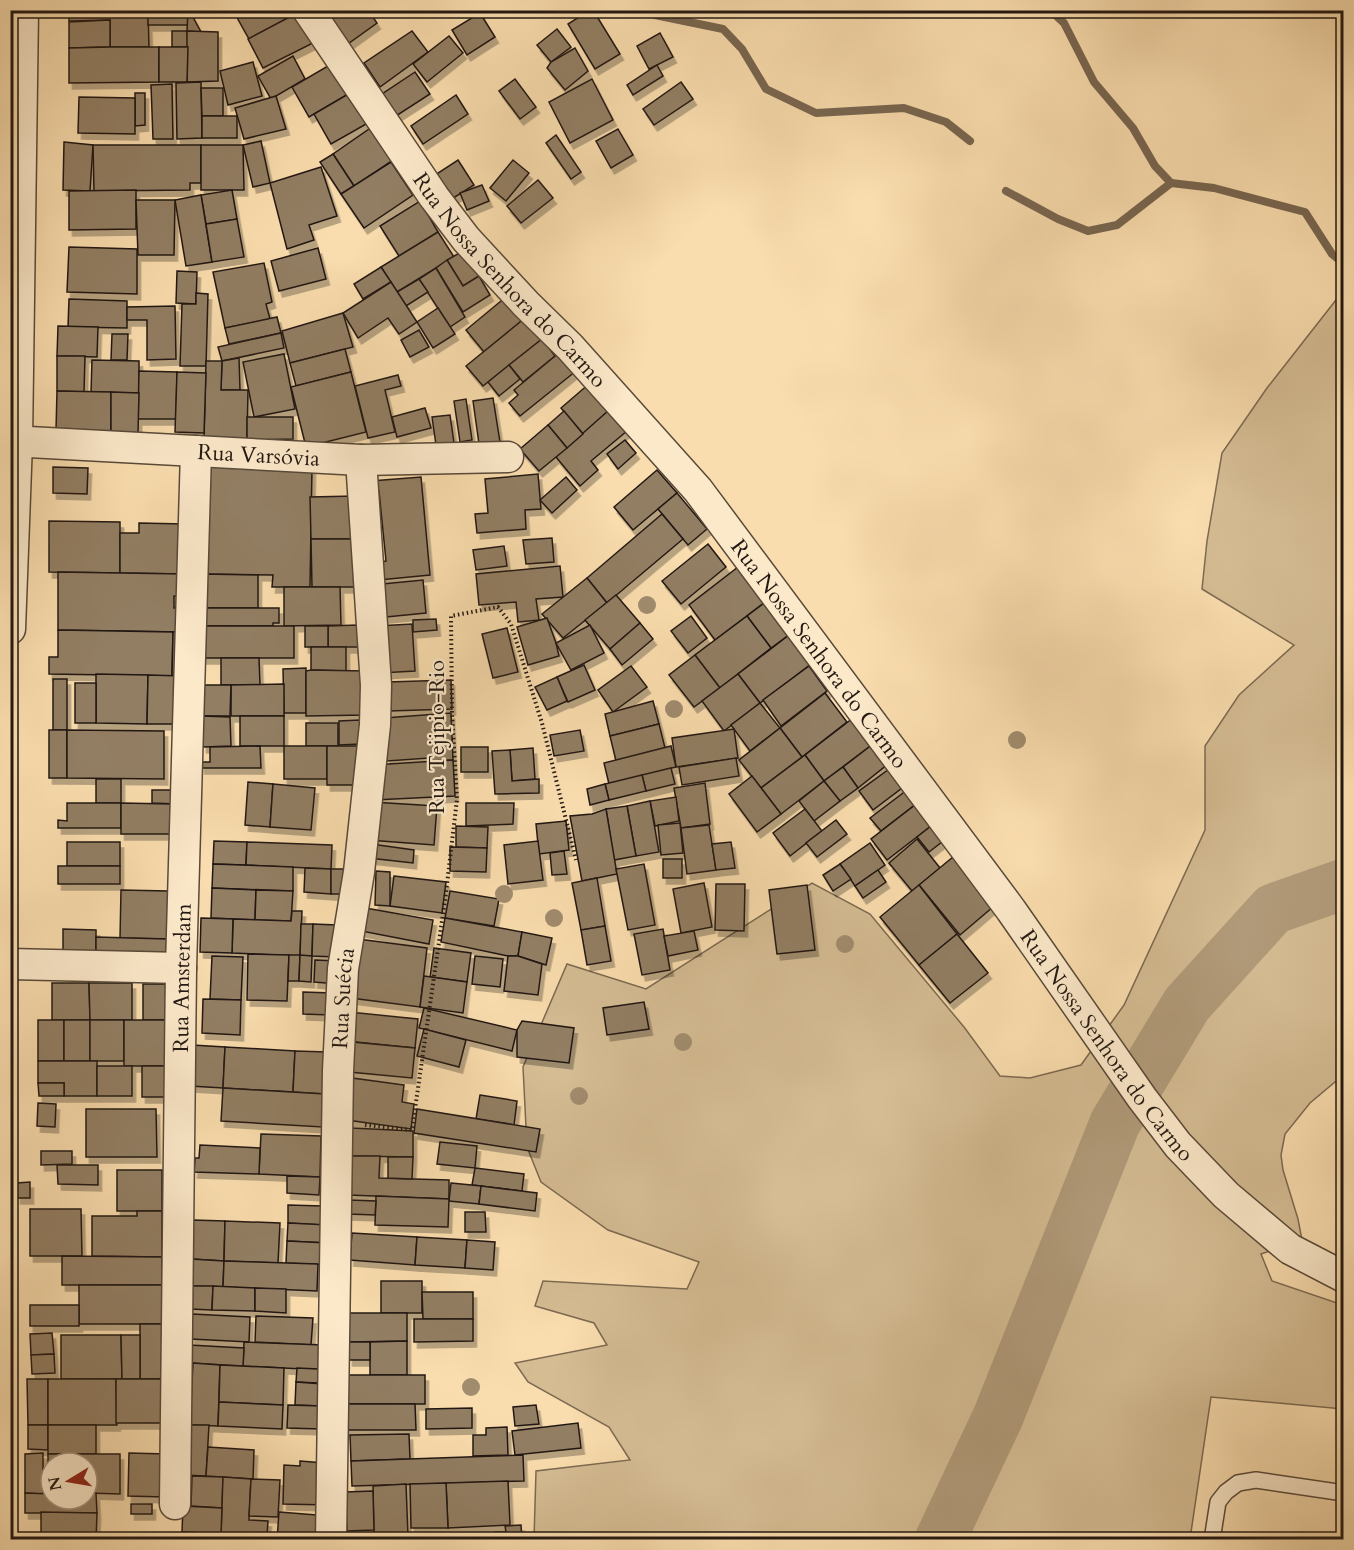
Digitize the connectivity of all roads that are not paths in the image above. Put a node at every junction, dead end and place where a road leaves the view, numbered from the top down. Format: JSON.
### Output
{"nodes":[{"id":1,"x":23,"y":10,"type":"edge"},
{"id":2,"x":308,"y":10,"type":"edge"},
{"id":3,"x":16,"y":126,"type":"edge"},
{"id":4,"x":14,"y":442,"type":"edge"},
{"id":5,"x":196,"y":451,"type":"junction"},
{"id":6,"x":508,"y":457,"type":"dead end"},
{"id":7,"x":361,"y":460,"type":"junction"},
{"id":8,"x":10,"y":629,"type":"edge"},
{"id":9,"x":10,"y":964,"type":"edge"},
{"id":10,"x":181,"y":968,"type":"junction"},
{"id":11,"x":1344,"y":1277,"type":"edge"},
{"id":12,"x":1344,"y":1493,"type":"edge"},
{"id":13,"x":175,"y":1504,"type":"dead end"},
{"id":14,"x":331,"y":1539,"type":"edge"},
{"id":15,"x":1212,"y":1539,"type":"edge"}],
"edges":[{"from":1,"to":3,"type":"street"},
{"from":2,"to":11,"type":"street","name":"Rua Nossa Senhora do Carmo"},
{"from":3,"to":4,"type":"street"},
{"from":4,"to":5,"type":"street","name":"Rua Varsóvia"},
{"from":4,"to":8,"type":"street"},
{"from":5,"to":7,"type":"street","name":"Rua Varsóvia"},
{"from":5,"to":10,"type":"street","name":"Rua Amsterdam"},
{"from":6,"to":7,"type":"street","name":"Rua Varsóvia"},
{"from":7,"to":14,"type":"street","name":"Rua Suécia"},
{"from":9,"to":10,"type":"street"},
{"from":10,"to":13,"type":"street","name":"Rua Amsterdam"},
{"from":12,"to":15,"type":"lane"}]}
